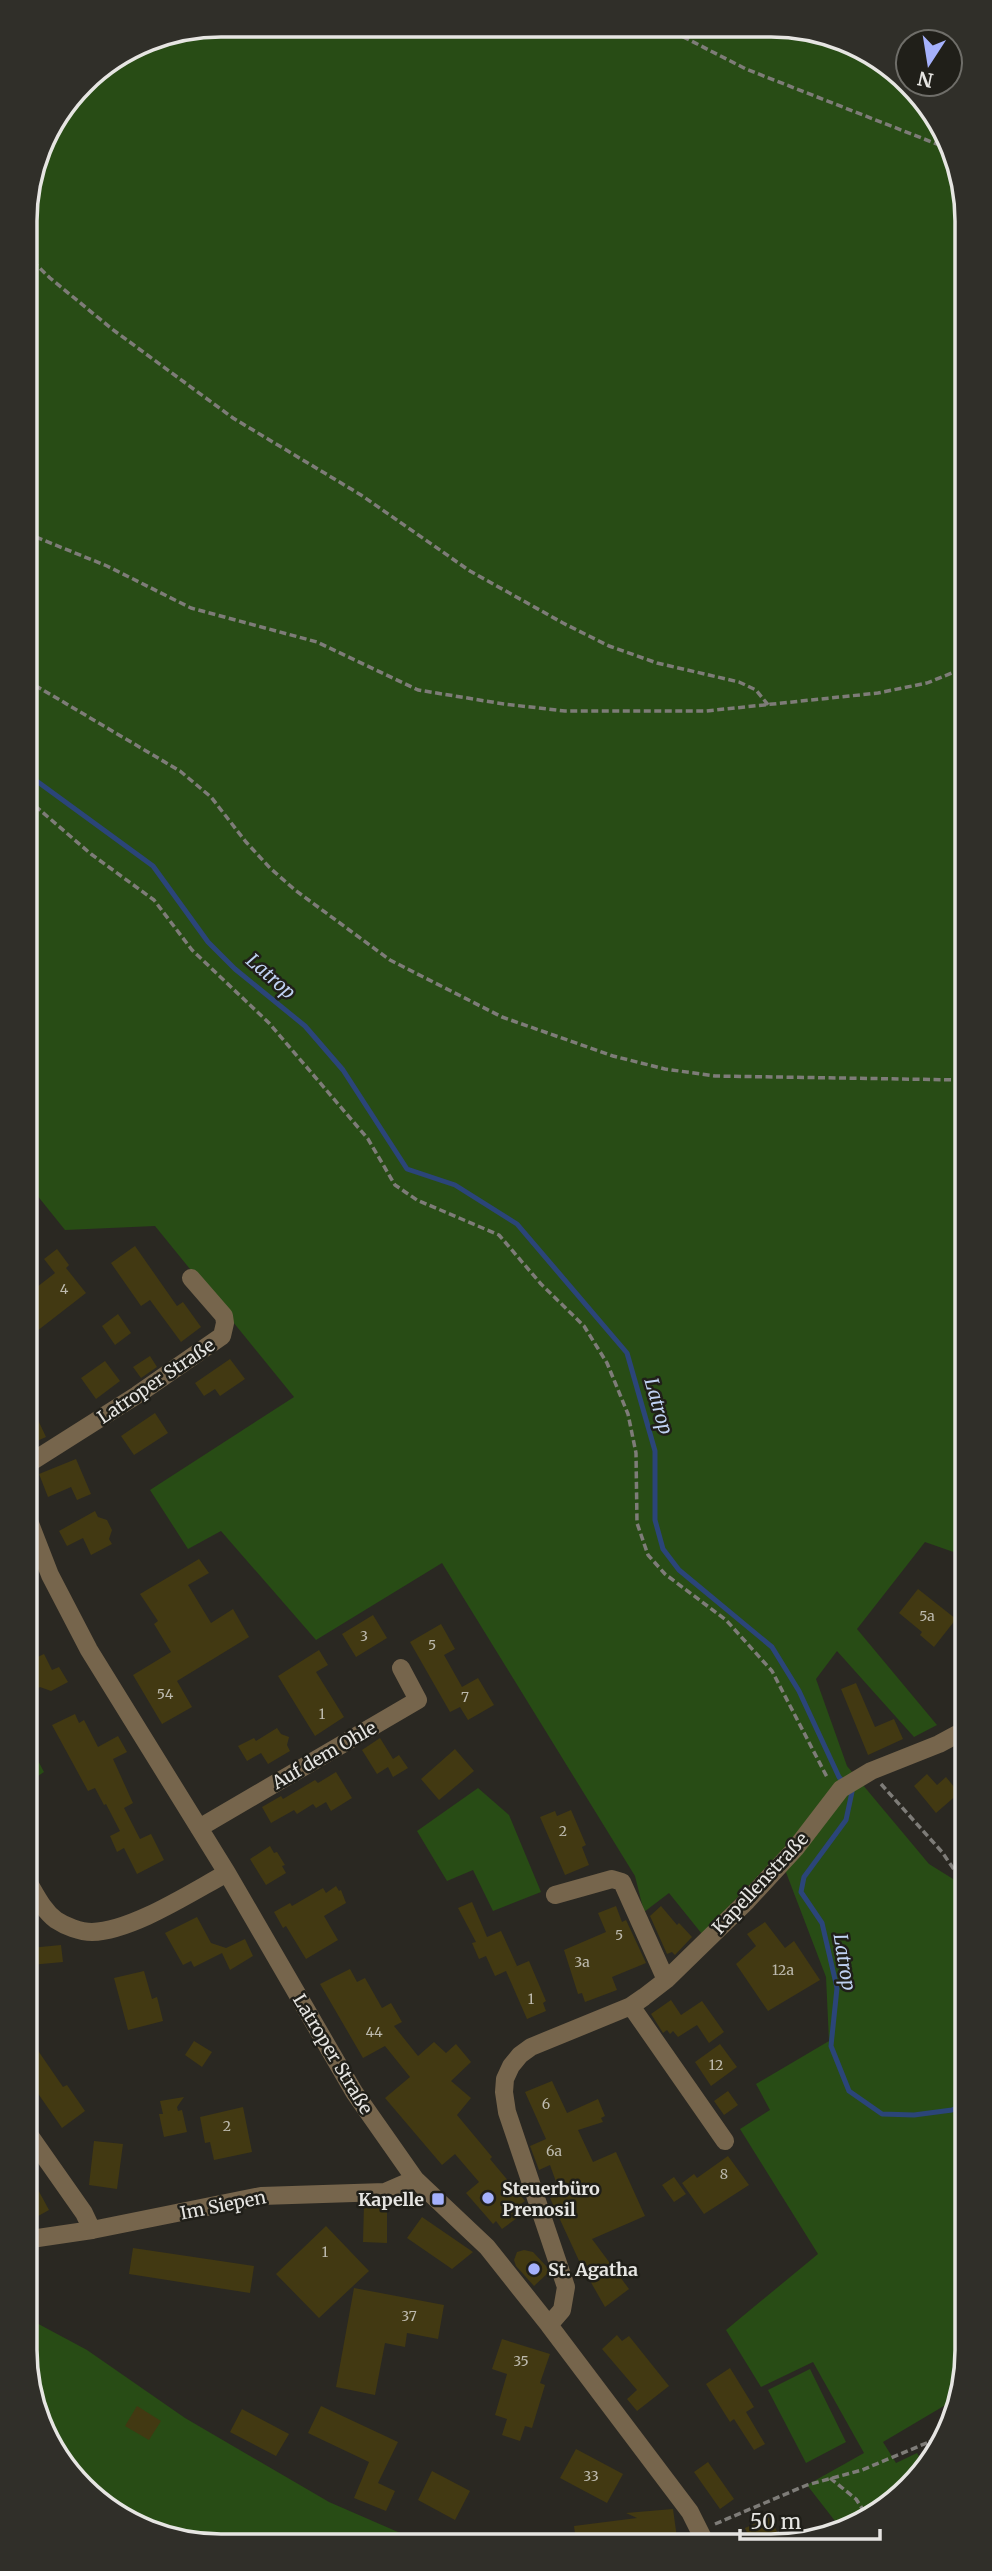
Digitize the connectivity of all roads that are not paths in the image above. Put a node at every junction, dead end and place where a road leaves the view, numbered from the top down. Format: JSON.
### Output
{"nodes":[{"id":1,"x":191,"y":1278,"type":"dead end"},
{"id":2,"x":37,"y":1459,"type":"edge"},
{"id":3,"x":37,"y":1542,"type":"edge"},
{"id":4,"x":401,"y":1668,"type":"dead end"},
{"id":5,"x":955,"y":1735,"type":"edge"},
{"id":6,"x":199,"y":1828,"type":"junction"},
{"id":7,"x":227,"y":1873,"type":"junction"},
{"id":8,"x":555,"y":1895,"type":"dead end"},
{"id":9,"x":37,"y":1897,"type":"edge"},
{"id":10,"x":666,"y":1980,"type":"junction"},
{"id":11,"x":631,"y":2006,"type":"junction"},
{"id":12,"x":725,"y":2141,"type":"dead end"},
{"id":13,"x":37,"y":2146,"type":"edge"},
{"id":14,"x":415,"y":2179,"type":"junction"},
{"id":15,"x":92,"y":2231,"type":"junction"},
{"id":16,"x":37,"y":2238,"type":"edge"},
{"id":17,"x":550,"y":2325,"type":"junction"},
{"id":18,"x":701,"y":2534,"type":"edge"}],
"edges":[{"from":1,"to":2,"type":"street","name":"Latroper Straße"},
{"from":3,"to":6,"type":"street","name":"Latroper Straße"},
{"from":4,"to":6,"type":"street","name":"Auf dem Ohle"},
{"from":5,"to":10,"type":"street","name":"Kapellenstraße"},
{"from":6,"to":7,"type":"street","name":"Latroper Straße"},
{"from":7,"to":9,"type":"street"},
{"from":7,"to":14,"type":"street","name":"Latroper Straße"},
{"from":8,"to":10,"type":"street"},
{"from":10,"to":11,"type":"street","name":"Kapellenstraße"},
{"from":11,"to":12,"type":"street"},
{"from":11,"to":17,"type":"street","name":"Kapellenstraße"},
{"from":13,"to":15,"type":"street"},
{"from":14,"to":15,"type":"street","name":"Im Siepen"},
{"from":14,"to":17,"type":"street","name":"Latroper Straße"},
{"from":15,"to":16,"type":"street","name":"Im Siepen"},
{"from":17,"to":18,"type":"street","name":"Latroper Straße"}]}
